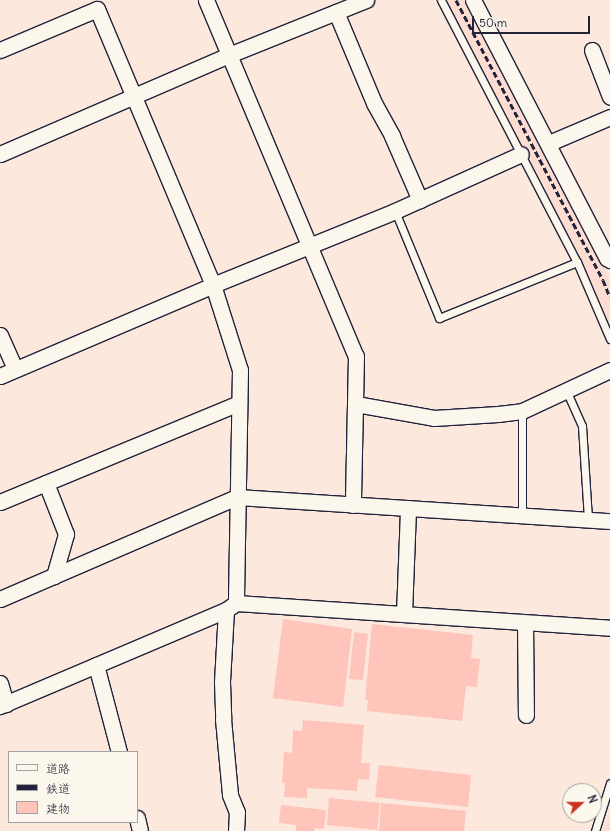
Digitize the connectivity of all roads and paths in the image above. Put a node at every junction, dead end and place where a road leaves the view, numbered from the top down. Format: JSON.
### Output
{"nodes":[{"id":1,"x":206,"y":0,"type":"edge"},
{"id":2,"x":366,"y":0,"type":"edge"},
{"id":3,"x":441,"y":0,"type":"edge"},
{"id":4,"x":474,"y":0,"type":"edge"},
{"id":5,"x":336,"y":12,"type":"junction"},
{"id":6,"x":0,"y":50,"type":"edge"},
{"id":7,"x":592,"y":50,"type":"dead end"},
{"id":8,"x":229,"y":55,"type":"junction"},
{"id":9,"x":134,"y":97,"type":"junction"},
{"id":10,"x":610,"y":97,"type":"edge"},
{"id":11,"x":610,"y":117,"type":"edge"},
{"id":12,"x":549,"y":144,"type":"junction"},
{"id":13,"x":0,"y":154,"type":"edge"},
{"id":14,"x":521,"y":154,"type":"junction"},
{"id":15,"x":420,"y":200,"type":"junction"},
{"id":16,"x":395,"y":211,"type":"junction"},
{"id":17,"x":309,"y":246,"type":"junction"},
{"id":18,"x":610,"y":260,"type":"edge"},
{"id":19,"x":577,"y":262,"type":"junction"},
{"id":20,"x":213,"y":285,"type":"junction"},
{"id":21,"x":0,"y":335,"type":"edge"},
{"id":22,"x":610,"y":339,"type":"edge"},
{"id":23,"x":15,"y":369,"type":"junction"},
{"id":24,"x":610,"y":370,"type":"edge"},
{"id":25,"x":0,"y":376,"type":"edge"},
{"id":26,"x":566,"y":390,"type":"junction"},
{"id":27,"x":239,"y":403,"type":"junction"},
{"id":28,"x":356,"y":404,"type":"junction"},
{"id":29,"x":522,"y":411,"type":"junction"},
{"id":30,"x":46,"y":483,"type":"junction"},
{"id":31,"x":237,"y":497,"type":"junction"},
{"id":32,"x":0,"y":502,"type":"edge"},
{"id":33,"x":353,"y":505,"type":"junction"},
{"id":34,"x":408,"y":508,"type":"junction"},
{"id":35,"x":522,"y":515,"type":"junction"},
{"id":36,"x":588,"y":519,"type":"junction"},
{"id":37,"x":610,"y":521,"type":"edge"},
{"id":38,"x":54,"y":576,"type":"junction"},
{"id":39,"x":0,"y":599,"type":"edge"},
{"id":40,"x":231,"y":607,"type":"junction"},
{"id":41,"x":404,"y":614,"type":"junction"},
{"id":42,"x":525,"y":623,"type":"junction"},
{"id":43,"x":610,"y":628,"type":"edge"},
{"id":44,"x":96,"y":666,"type":"junction"},
{"id":45,"x":0,"y":683,"type":"edge"},
{"id":46,"x":3,"y":705,"type":"edge"},
{"id":47,"x":526,"y":715,"type":"dead end"},
{"id":48,"x":119,"y":751,"type":"edge"},
{"id":49,"x":610,"y":783,"type":"edge"},
{"id":50,"x":236,"y":831,"type":"edge"},
{"id":51,"x":595,"y":831,"type":"edge"}],
"edges":[{"from":1,"to":8,"type":"street"},
{"from":2,"to":5,"type":"street"},
{"from":3,"to":14,"type":"lane"},
{"from":4,"to":12,"type":"street"},
{"from":5,"to":8,"type":"street"},
{"from":5,"to":15,"type":"street"},
{"from":6,"to":9,"type":"street"},
{"from":7,"to":10,"type":"street"},
{"from":8,"to":9,"type":"street"},
{"from":8,"to":17,"type":"street"},
{"from":9,"to":13,"type":"street"},
{"from":9,"to":20,"type":"street"},
{"from":11,"to":12,"type":"street"},
{"from":12,"to":18,"type":"street"},
{"from":14,"to":15,"type":"street"},
{"from":14,"to":19,"type":"lane"},
{"from":15,"to":16,"type":"street"},
{"from":16,"to":17,"type":"street"},
{"from":16,"to":19,"type":"lane"},
{"from":17,"to":20,"type":"street"},
{"from":17,"to":28,"type":"street"},
{"from":19,"to":22,"type":"lane"},
{"from":20,"to":23,"type":"street"},
{"from":20,"to":27,"type":"street"},
{"from":21,"to":23,"type":"street"},
{"from":23,"to":25,"type":"street"},
{"from":24,"to":26,"type":"street"},
{"from":26,"to":29,"type":"street"},
{"from":26,"to":36,"type":"lane"},
{"from":27,"to":30,"type":"street"},
{"from":27,"to":31,"type":"street"},
{"from":28,"to":29,"type":"street"},
{"from":28,"to":33,"type":"street"},
{"from":29,"to":35,"type":"lane"},
{"from":30,"to":32,"type":"street"},
{"from":30,"to":38,"type":"street"},
{"from":31,"to":33,"type":"street"},
{"from":31,"to":38,"type":"street"},
{"from":31,"to":40,"type":"street"},
{"from":33,"to":34,"type":"street"},
{"from":34,"to":35,"type":"street"},
{"from":34,"to":41,"type":"street"},
{"from":35,"to":36,"type":"street"},
{"from":36,"to":37,"type":"street"},
{"from":38,"to":39,"type":"street"},
{"from":40,"to":41,"type":"street"},
{"from":40,"to":44,"type":"street"},
{"from":40,"to":50,"type":"street"},
{"from":41,"to":42,"type":"street"},
{"from":42,"to":43,"type":"street"},
{"from":42,"to":47,"type":"street"},
{"from":44,"to":46,"type":"street"},
{"from":44,"to":48,"type":"street"},
{"from":45,"to":46,"type":"street"},
{"from":49,"to":51,"type":"lane"}]}
